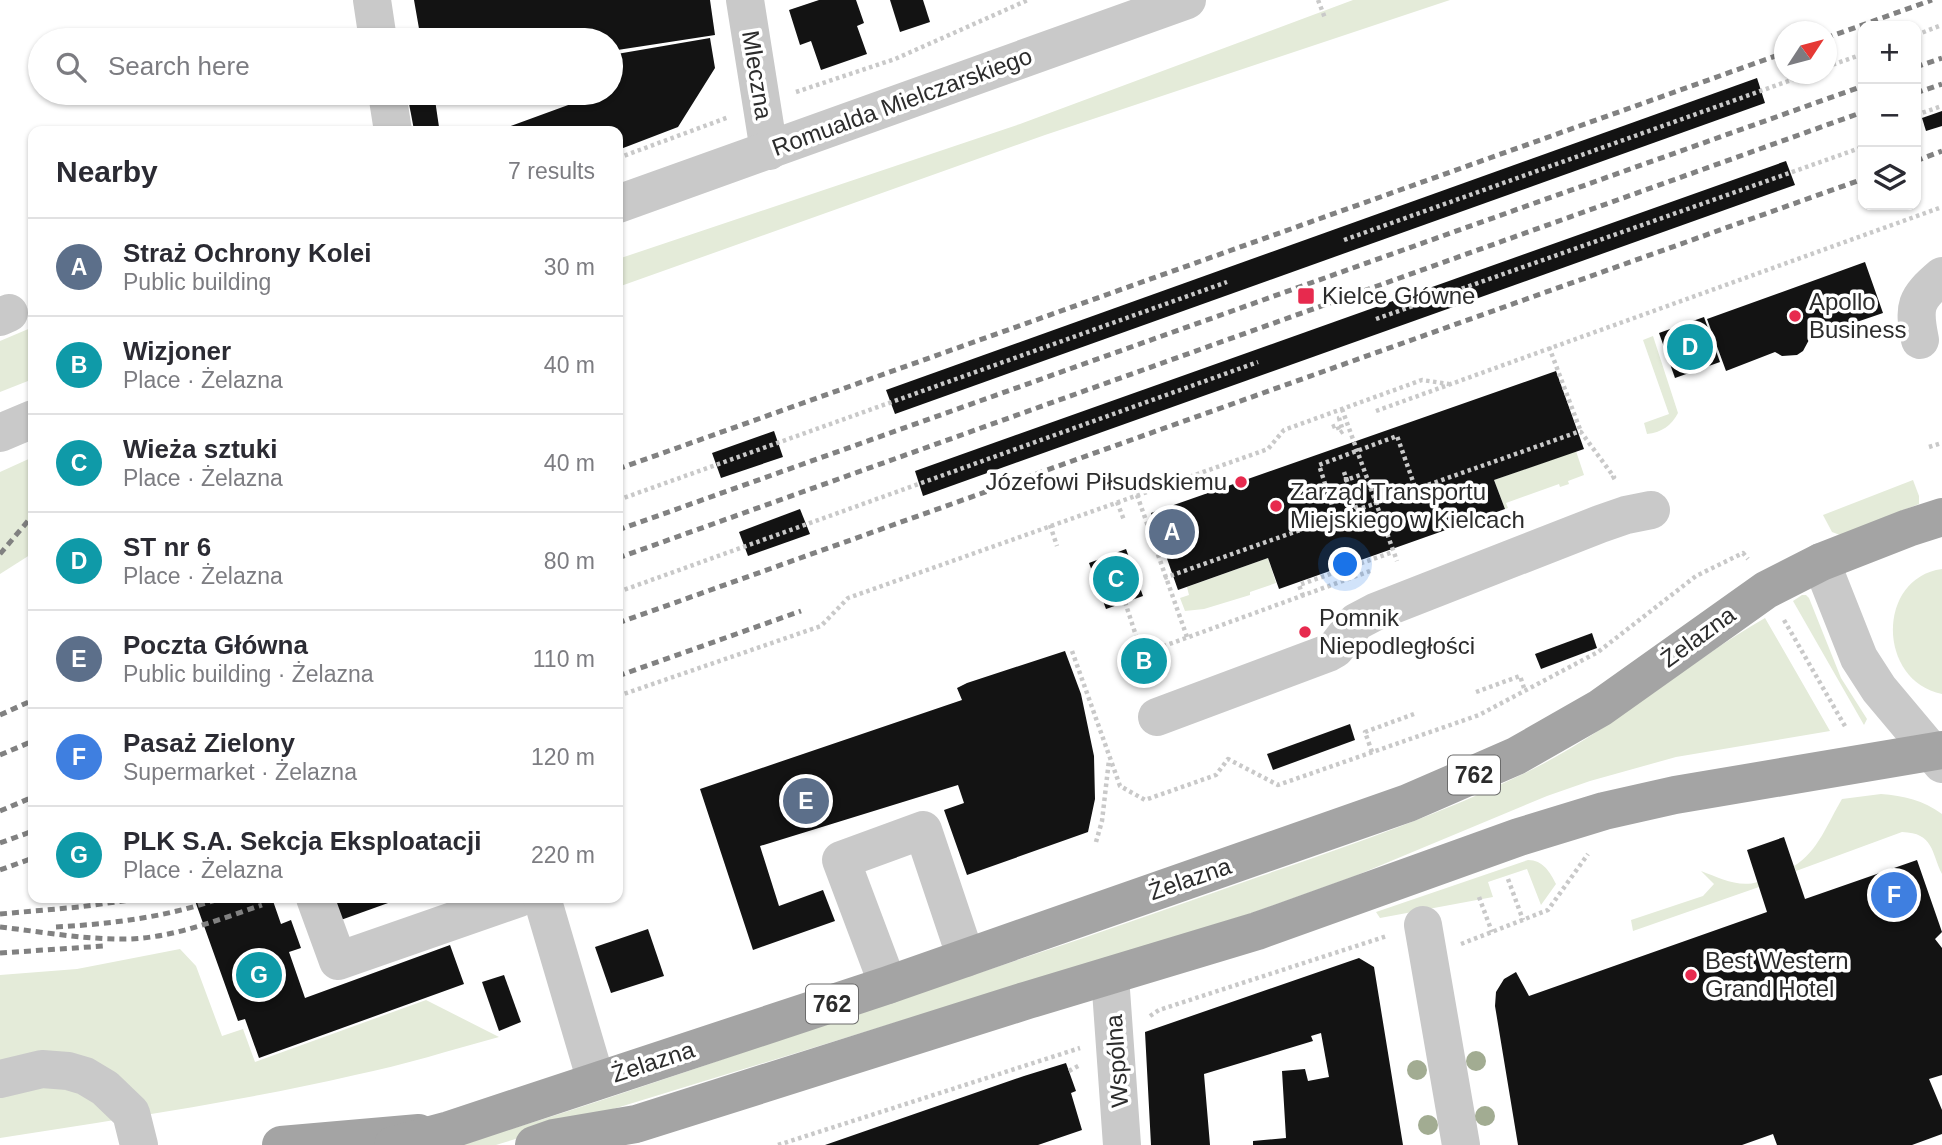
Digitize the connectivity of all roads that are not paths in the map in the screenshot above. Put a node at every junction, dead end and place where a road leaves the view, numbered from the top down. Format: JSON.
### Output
{"nodes":[{"id":1,"x":372,"y":0,"type":"edge"},
{"id":2,"x":745,"y":0,"type":"edge"},
{"id":3,"x":1187,"y":0,"type":"edge"},
{"id":4,"x":376,"y":28,"type":"edge"},
{"id":5,"x":389,"y":105,"type":"edge"},
{"id":6,"x":392,"y":126,"type":"edge"},
{"id":7,"x":769,"y":150,"type":"junction"},
{"id":8,"x":623,"y":202,"type":"edge"},
{"id":9,"x":1942,"y":276,"type":"edge"},
{"id":10,"x":1935,"y":334,"type":"edge"},
{"id":11,"x":28,"y":421,"type":"edge"},
{"id":12,"x":0,"y":433,"type":"edge"},
{"id":13,"x":1651,"y":510,"type":"dead end"},
{"id":14,"x":1942,"y":517,"type":"edge"},
{"id":15,"x":1821,"y":562,"type":"junction"},
{"id":16,"x":1157,"y":717,"type":"dead end"},
{"id":17,"x":1938,"y":755,"type":"edge"},
{"id":18,"x":317,"y":903,"type":"edge"},
{"id":19,"x":505,"y":903,"type":"edge"},
{"id":20,"x":543,"y":903,"type":"edge"},
{"id":21,"x":1426,"y":940,"type":"road end"},
{"id":22,"x":966,"y":958,"type":"junction"},
{"id":23,"x":1110,"y":976,"type":"junction"},
{"id":24,"x":888,"y":985,"type":"junction"},
{"id":25,"x":0,"y":1079,"type":"edge"},
{"id":26,"x":596,"y":1081,"type":"junction"},
{"id":27,"x":636,"y":1124,"type":"junction"},
{"id":28,"x":449,"y":1130,"type":"junction"},
{"id":29,"x":139,"y":1145,"type":"edge"},
{"id":30,"x":281,"y":1145,"type":"edge"},
{"id":31,"x":393,"y":1145,"type":"edge"},
{"id":32,"x":534,"y":1145,"type":"edge"},
{"id":33,"x":599,"y":1145,"type":"edge"},
{"id":34,"x":1122,"y":1145,"type":"edge"},
{"id":35,"x":1461,"y":1145,"type":"edge"}],
"edges":[{"from":1,"to":4,"type":"street"},
{"from":2,"to":7,"type":"street","name":"Mleczna"},
{"from":3,"to":7,"type":"street","name":"Romualda Mielczarskiego"},
{"from":5,"to":6,"type":"street"},
{"from":7,"to":8,"type":"street","name":"Romualda Mielczarskiego"},
{"from":9,"to":10,"type":"street"},
{"from":11,"to":12,"type":"street"},
{"from":13,"to":16,"type":"street"},
{"from":14,"to":15,"type":"main road","name":"Żelazna","number":"762"},
{"from":15,"to":17,"type":"street"},
{"from":15,"to":22,"type":"main road","name":"Żelazna","number":"762"},
{"from":17,"to":23,"type":"main road","number":"762"},
{"from":18,"to":19,"type":"street"},
{"from":20,"to":26,"type":"street"},
{"from":21,"to":35,"type":"street"},
{"from":22,"to":24,"type":"main road","name":"Żelazna","number":"762"},
{"from":22,"to":24,"type":"street"},
{"from":23,"to":27,"type":"main road","number":"762"},
{"from":23,"to":34,"type":"street","name":"Wspólna"},
{"from":24,"to":26,"type":"main road","name":"Żelazna","number":"762"},
{"from":25,"to":29,"type":"street"},
{"from":26,"to":28,"type":"main road","name":"Żelazna","number":"762"},
{"from":27,"to":32,"type":"main road","number":"762"},
{"from":27,"to":33,"type":"main road"},
{"from":28,"to":30,"type":"main road"},
{"from":28,"to":31,"type":"main road","name":"Żelazna","number":"762"}]}
